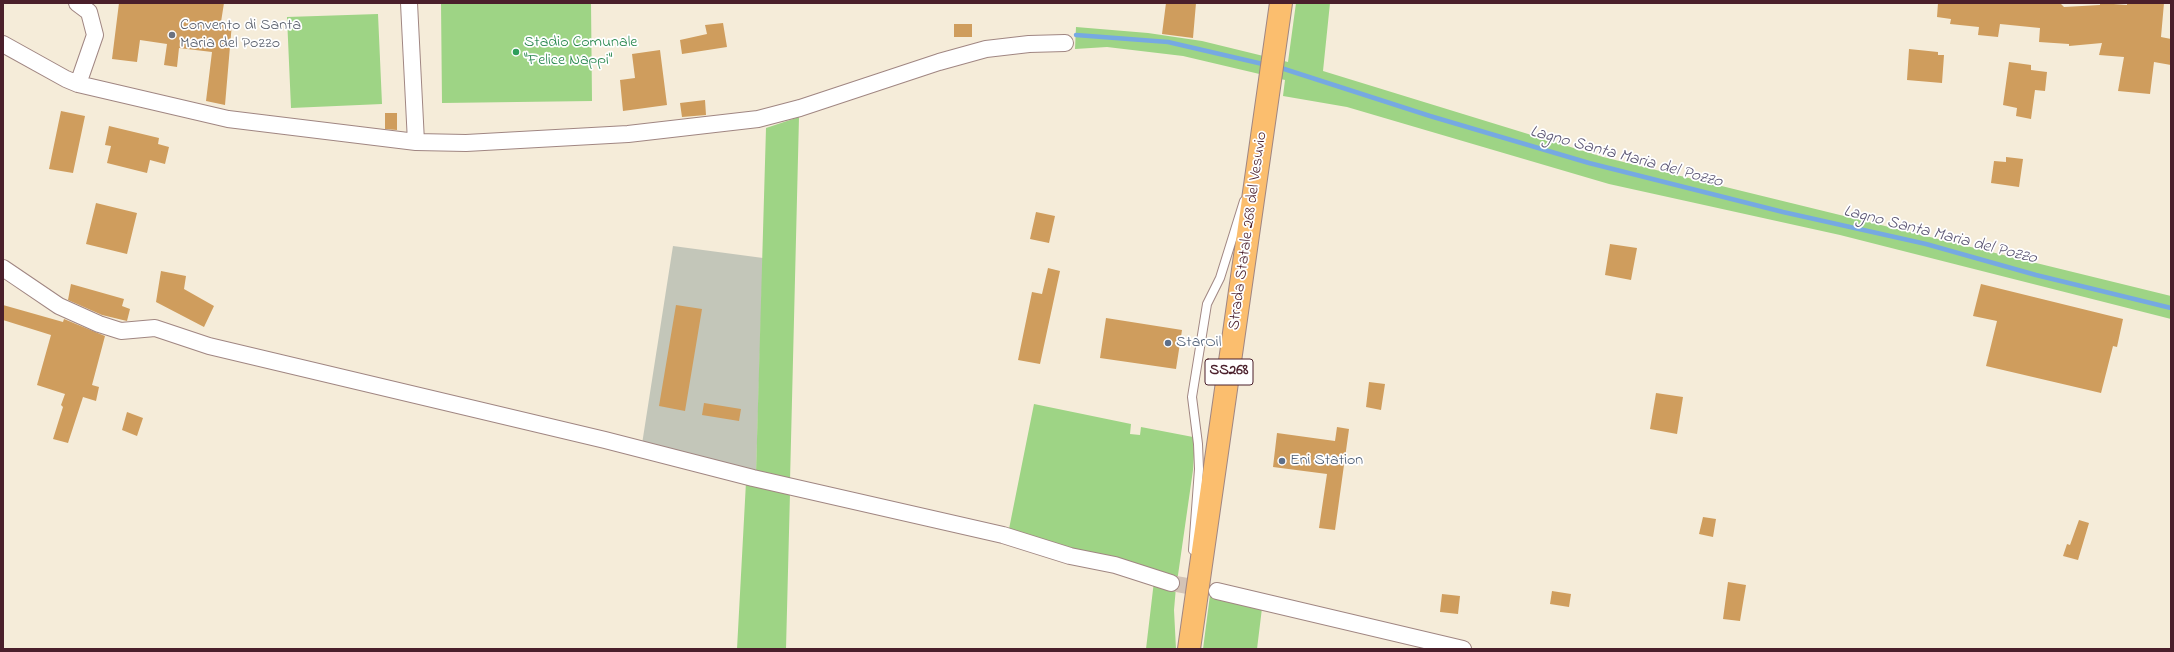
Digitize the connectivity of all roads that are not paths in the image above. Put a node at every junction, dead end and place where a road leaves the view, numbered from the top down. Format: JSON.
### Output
{"nodes":[{"id":1,"x":77,"y":3,"type":"edge"},
{"id":2,"x":409,"y":3,"type":"edge"},
{"id":3,"x":1281,"y":3,"type":"edge"},
{"id":4,"x":1064,"y":43,"type":"dead end"},
{"id":5,"x":3,"y":44,"type":"edge"},
{"id":6,"x":78,"y":84,"type":"junction"},
{"id":7,"x":416,"y":142,"type":"junction"},
{"id":8,"x":1259,"y":158,"type":"junction"},
{"id":9,"x":3,"y":268,"type":"edge"},
{"id":10,"x":1171,"y":583,"type":"tunnel mouth"},
{"id":11,"x":1217,"y":591,"type":"tunnel mouth"},
{"id":12,"x":1195,"y":610,"type":"junction"},
{"id":13,"x":1189,"y":649,"type":"edge"},
{"id":14,"x":1463,"y":649,"type":"edge"}],
"edges":[{"from":1,"to":6,"type":"street"},
{"from":2,"to":7,"type":"street"},
{"from":3,"to":8,"type":"highway","name":"Strada Statale 268 del Vesuvio","number":"SS268"},
{"from":4,"to":7,"type":"street"},
{"from":5,"to":6,"type":"street"},
{"from":6,"to":7,"type":"street"},
{"from":8,"to":12,"type":"highway","name":"Strada Statale 268 del Vesuvio","number":"SS268"},
{"from":8,"to":12,"type":"lane"},
{"from":9,"to":10,"type":"street"},
{"from":11,"to":14,"type":"street"},
{"from":12,"to":13,"type":"highway","name":"Strada Statale 268 del Vesuvio","number":"SS268"}]}
